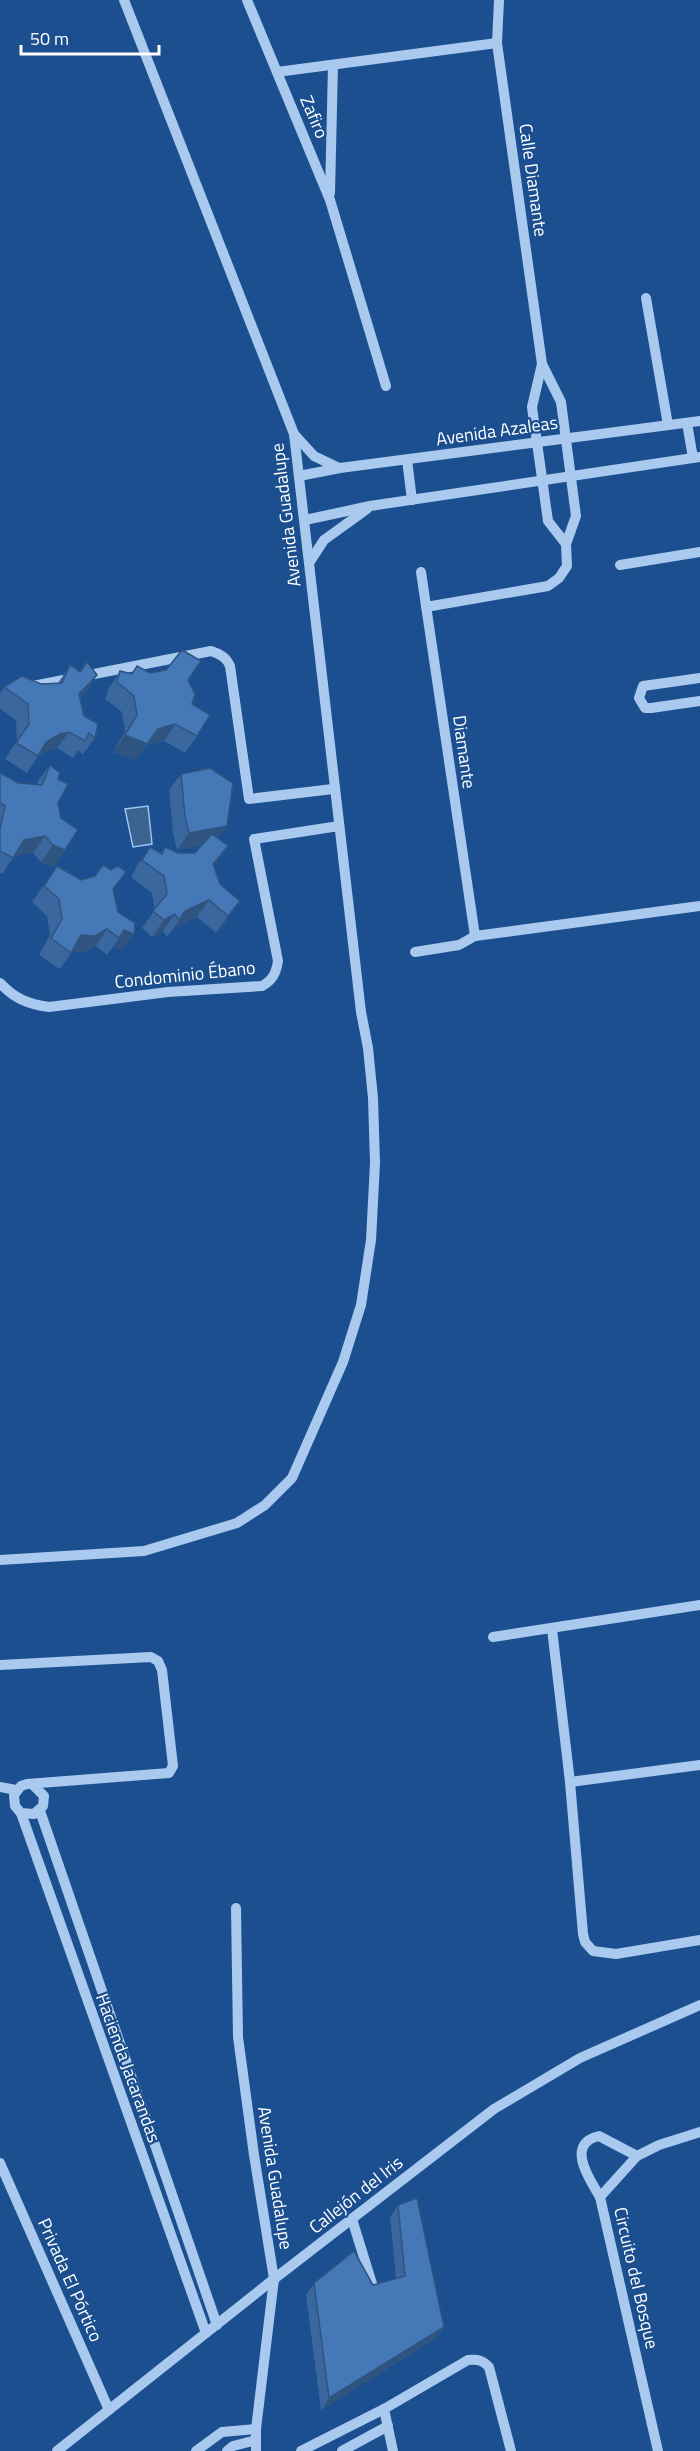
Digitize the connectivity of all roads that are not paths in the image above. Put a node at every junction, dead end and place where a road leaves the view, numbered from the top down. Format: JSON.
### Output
{"nodes":[{"id":1,"x":124,"y":0,"type":"edge"},
{"id":2,"x":247,"y":0,"type":"edge"},
{"id":3,"x":499,"y":0,"type":"edge"},
{"id":4,"x":497,"y":43,"type":"junction"},
{"id":5,"x":333,"y":65,"type":"junction"},
{"id":6,"x":277,"y":72,"type":"junction"},
{"id":7,"x":330,"y":200,"type":"junction"},
{"id":8,"x":646,"y":298,"type":"dead end"},
{"id":9,"x":542,"y":364,"type":"junction"},
{"id":10,"x":386,"y":386,"type":"dead end"},
{"id":11,"x":700,"y":421,"type":"edge"},
{"id":12,"x":687,"y":423,"type":"junction"},
{"id":13,"x":668,"y":425,"type":"junction"},
{"id":14,"x":294,"y":434,"type":"junction"},
{"id":15,"x":566,"y":438,"type":"junction"},
{"id":16,"x":537,"y":442,"type":"junction"},
{"id":17,"x":696,"y":458,"type":"edge"},
{"id":18,"x":407,"y":460,"type":"junction"},
{"id":19,"x":340,"y":468,"type":"junction"},
{"id":20,"x":571,"y":475,"type":"junction"},
{"id":21,"x":299,"y":476,"type":"junction"},
{"id":22,"x":542,"y":480,"type":"junction"},
{"id":23,"x":412,"y":500,"type":"junction"},
{"id":24,"x":370,"y":506,"type":"junction"},
{"id":25,"x":304,"y":520,"type":"junction"},
{"id":26,"x":566,"y":544,"type":"junction"},
{"id":27,"x":700,"y":552,"type":"edge"},
{"id":28,"x":309,"y":563,"type":"junction"},
{"id":29,"x":620,"y":565,"type":"dead end"},
{"id":30,"x":421,"y":572,"type":"dead end"},
{"id":31,"x":426,"y":607,"type":"junction"},
{"id":32,"x":700,"y":678,"type":"edge"},
{"id":33,"x":20,"y":689,"type":"edge"},
{"id":34,"x":700,"y":701,"type":"edge"},
{"id":35,"x":333,"y":789,"type":"junction"},
{"id":36,"x":339,"y":826,"type":"junction"},
{"id":37,"x":700,"y":906,"type":"edge"},
{"id":38,"x":475,"y":936,"type":"junction"},
{"id":39,"x":415,"y":952,"type":"dead end"},
{"id":40,"x":0,"y":983,"type":"edge"},
{"id":41,"x":0,"y":1560,"type":"edge"},
{"id":42,"x":700,"y":1605,"type":"edge"},
{"id":43,"x":552,"y":1629,"type":"junction"},
{"id":44,"x":493,"y":1637,"type":"dead end"},
{"id":45,"x":0,"y":1665,"type":"edge"},
{"id":46,"x":700,"y":1765,"type":"edge"},
{"id":47,"x":570,"y":1782,"type":"junction"},
{"id":48,"x":33,"y":1785,"type":"junction"},
{"id":49,"x":0,"y":1787,"type":"edge"},
{"id":50,"x":16,"y":1790,"type":"junction"},
{"id":51,"x":40,"y":1811,"type":"junction"},
{"id":52,"x":21,"y":1813,"type":"junction"},
{"id":53,"x":236,"y":1908,"type":"dead end"},
{"id":54,"x":700,"y":1940,"type":"edge"},
{"id":55,"x":90,"y":1960,"type":"junction"},
{"id":56,"x":75,"y":1967,"type":"junction"},
{"id":57,"x":700,"y":2005,"type":"edge"},
{"id":58,"x":700,"y":2132,"type":"edge"},
{"id":59,"x":637,"y":2156,"type":"junction"},
{"id":60,"x":0,"y":2163,"type":"edge"},
{"id":61,"x":600,"y":2197,"type":"junction"},
{"id":62,"x":352,"y":2219,"type":"junction"},
{"id":63,"x":195,"y":2264,"type":"junction"},
{"id":64,"x":183,"y":2270,"type":"junction"},
{"id":65,"x":274,"y":2279,"type":"junction"},
{"id":66,"x":373,"y":2287,"type":"edge"},
{"id":67,"x":217,"y":2325,"type":"junction"},
{"id":68,"x":206,"y":2333,"type":"junction"},
{"id":69,"x":384,"y":2409,"type":"junction"},
{"id":70,"x":109,"y":2410,"type":"junction"},
{"id":71,"x":388,"y":2427,"type":"junction"},
{"id":72,"x":256,"y":2429,"type":"junction"},
{"id":73,"x":256,"y":2446,"type":"edge"},
{"id":74,"x":57,"y":2451,"type":"edge"},
{"id":75,"x":196,"y":2451,"type":"edge"},
{"id":76,"x":227,"y":2451,"type":"edge"},
{"id":77,"x":301,"y":2451,"type":"edge"},
{"id":78,"x":342,"y":2451,"type":"edge"},
{"id":79,"x":393,"y":2451,"type":"edge"},
{"id":80,"x":511,"y":2451,"type":"edge"},
{"id":81,"x":658,"y":2451,"type":"edge"}],
"edges":[{"from":1,"to":14,"type":"street","name":"Avenida Guadalupe"},
{"from":2,"to":6,"type":"street"},
{"from":3,"to":4,"type":"street","name":"Calle Diamante"},
{"from":4,"to":5,"type":"street","name":"Zafiro"},
{"from":4,"to":9,"type":"street","name":"Calle Diamante"},
{"from":5,"to":6,"type":"street","name":"Zafiro"},
{"from":5,"to":7,"type":"street"},
{"from":6,"to":7,"type":"street","name":"Zafiro"},
{"from":7,"to":10,"type":"street","name":"Zafiro"},
{"from":8,"to":13,"type":"street"},
{"from":9,"to":15,"type":"street","name":"Calle Diamante"},
{"from":9,"to":16,"type":"street","name":"Calle Diamante"},
{"from":11,"to":12,"type":"street","name":"Avenida Azaleas"},
{"from":12,"to":13,"type":"street","name":"Avenida Azaleas"},
{"from":12,"to":17,"type":"street"},
{"from":13,"to":15,"type":"street","name":"Avenida Azaleas"},
{"from":14,"to":19,"type":"street"},
{"from":14,"to":21,"type":"street","name":"Avenida Guadalupe"},
{"from":15,"to":16,"type":"street","name":"Avenida Azaleas"},
{"from":15,"to":20,"type":"street","name":"Calle Diamante"},
{"from":16,"to":18,"type":"street","name":"Avenida Azaleas"},
{"from":16,"to":22,"type":"street","name":"Calle Diamante"},
{"from":17,"to":20,"type":"street"},
{"from":18,"to":19,"type":"street","name":"Avenida Azaleas"},
{"from":18,"to":23,"type":"street"},
{"from":19,"to":21,"type":"street","name":"Avenida Azaleas"},
{"from":20,"to":22,"type":"street"},
{"from":20,"to":26,"type":"street","name":"Calle Diamante"},
{"from":21,"to":25,"type":"street","name":"Avenida Guadalupe"},
{"from":22,"to":23,"type":"street"},
{"from":22,"to":26,"type":"street","name":"Calle Diamante"},
{"from":23,"to":24,"type":"street"},
{"from":24,"to":25,"type":"street"},
{"from":24,"to":28,"type":"street"},
{"from":25,"to":28,"type":"street","name":"Avenida Guadalupe"},
{"from":26,"to":31,"type":"street","name":"Calle Diamante"},
{"from":27,"to":29,"type":"street"},
{"from":28,"to":35,"type":"street","name":"Avenida Guadalupe"},
{"from":30,"to":31,"type":"street","name":"Diamante"},
{"from":31,"to":38,"type":"street","name":"Diamante"},
{"from":32,"to":34,"type":"street"},
{"from":33,"to":35,"type":"street"},
{"from":35,"to":36,"type":"street","name":"Avenida Guadalupe"},
{"from":36,"to":40,"type":"street","name":"Condominio Ébano"},
{"from":36,"to":41,"type":"street","name":"Avenida Guadalupe"},
{"from":37,"to":38,"type":"street"},
{"from":38,"to":39,"type":"street"},
{"from":42,"to":43,"type":"street"},
{"from":43,"to":44,"type":"street"},
{"from":43,"to":47,"type":"street"},
{"from":45,"to":48,"type":"street"},
{"from":46,"to":47,"type":"street"},
{"from":47,"to":54,"type":"street"},
{"from":48,"to":50,"type":"street"},
{"from":48,"to":51,"type":"street"},
{"from":49,"to":50,"type":"street"},
{"from":50,"to":52,"type":"street"},
{"from":51,"to":52,"type":"street"},
{"from":51,"to":55,"type":"street","name":"Hacienda Jacarandas"},
{"from":52,"to":56,"type":"street","name":"Hacienda Jacarandas"},
{"from":53,"to":65,"type":"street","name":"Avenida Guadalupe"},
{"from":55,"to":56,"type":"street"},
{"from":55,"to":63,"type":"street","name":"Hacienda Jacarandas"},
{"from":56,"to":64,"type":"street","name":"Hacienda Jacarandas"},
{"from":57,"to":62,"type":"street","name":"Callejón del Iris"},
{"from":58,"to":59,"type":"street","name":"Circuito del Bosque"},
{"from":59,"to":61,"type":"street","name":"Circuito del Bosque"},
{"from":59,"to":61,"type":"street"},
{"from":60,"to":70,"type":"street","name":"Privada El Pórtico"},
{"from":61,"to":81,"type":"street","name":"Circuito del Bosque"},
{"from":62,"to":65,"type":"street","name":"Callejón del Iris"},
{"from":62,"to":66,"type":"street"},
{"from":63,"to":64,"type":"street"},
{"from":63,"to":67,"type":"street","name":"Hacienda Jacarandas"},
{"from":64,"to":68,"type":"street","name":"Hacienda Jacarandas"},
{"from":65,"to":67,"type":"street","name":"Callejón del Iris"},
{"from":65,"to":72,"type":"street","name":"Avenida Guadalupe"},
{"from":67,"to":68,"type":"street","name":"Callejón del Iris"},
{"from":68,"to":70,"type":"street","name":"Callejón del Iris"},
{"from":69,"to":71,"type":"street"},
{"from":69,"to":77,"type":"street"},
{"from":69,"to":80,"type":"street"},
{"from":70,"to":74,"type":"street","name":"Callejón del Iris"},
{"from":71,"to":78,"type":"street"},
{"from":71,"to":79,"type":"street"},
{"from":72,"to":73,"type":"street","name":"Avenida Guadalupe"},
{"from":72,"to":75,"type":"street"},
{"from":73,"to":76,"type":"street"}]}
